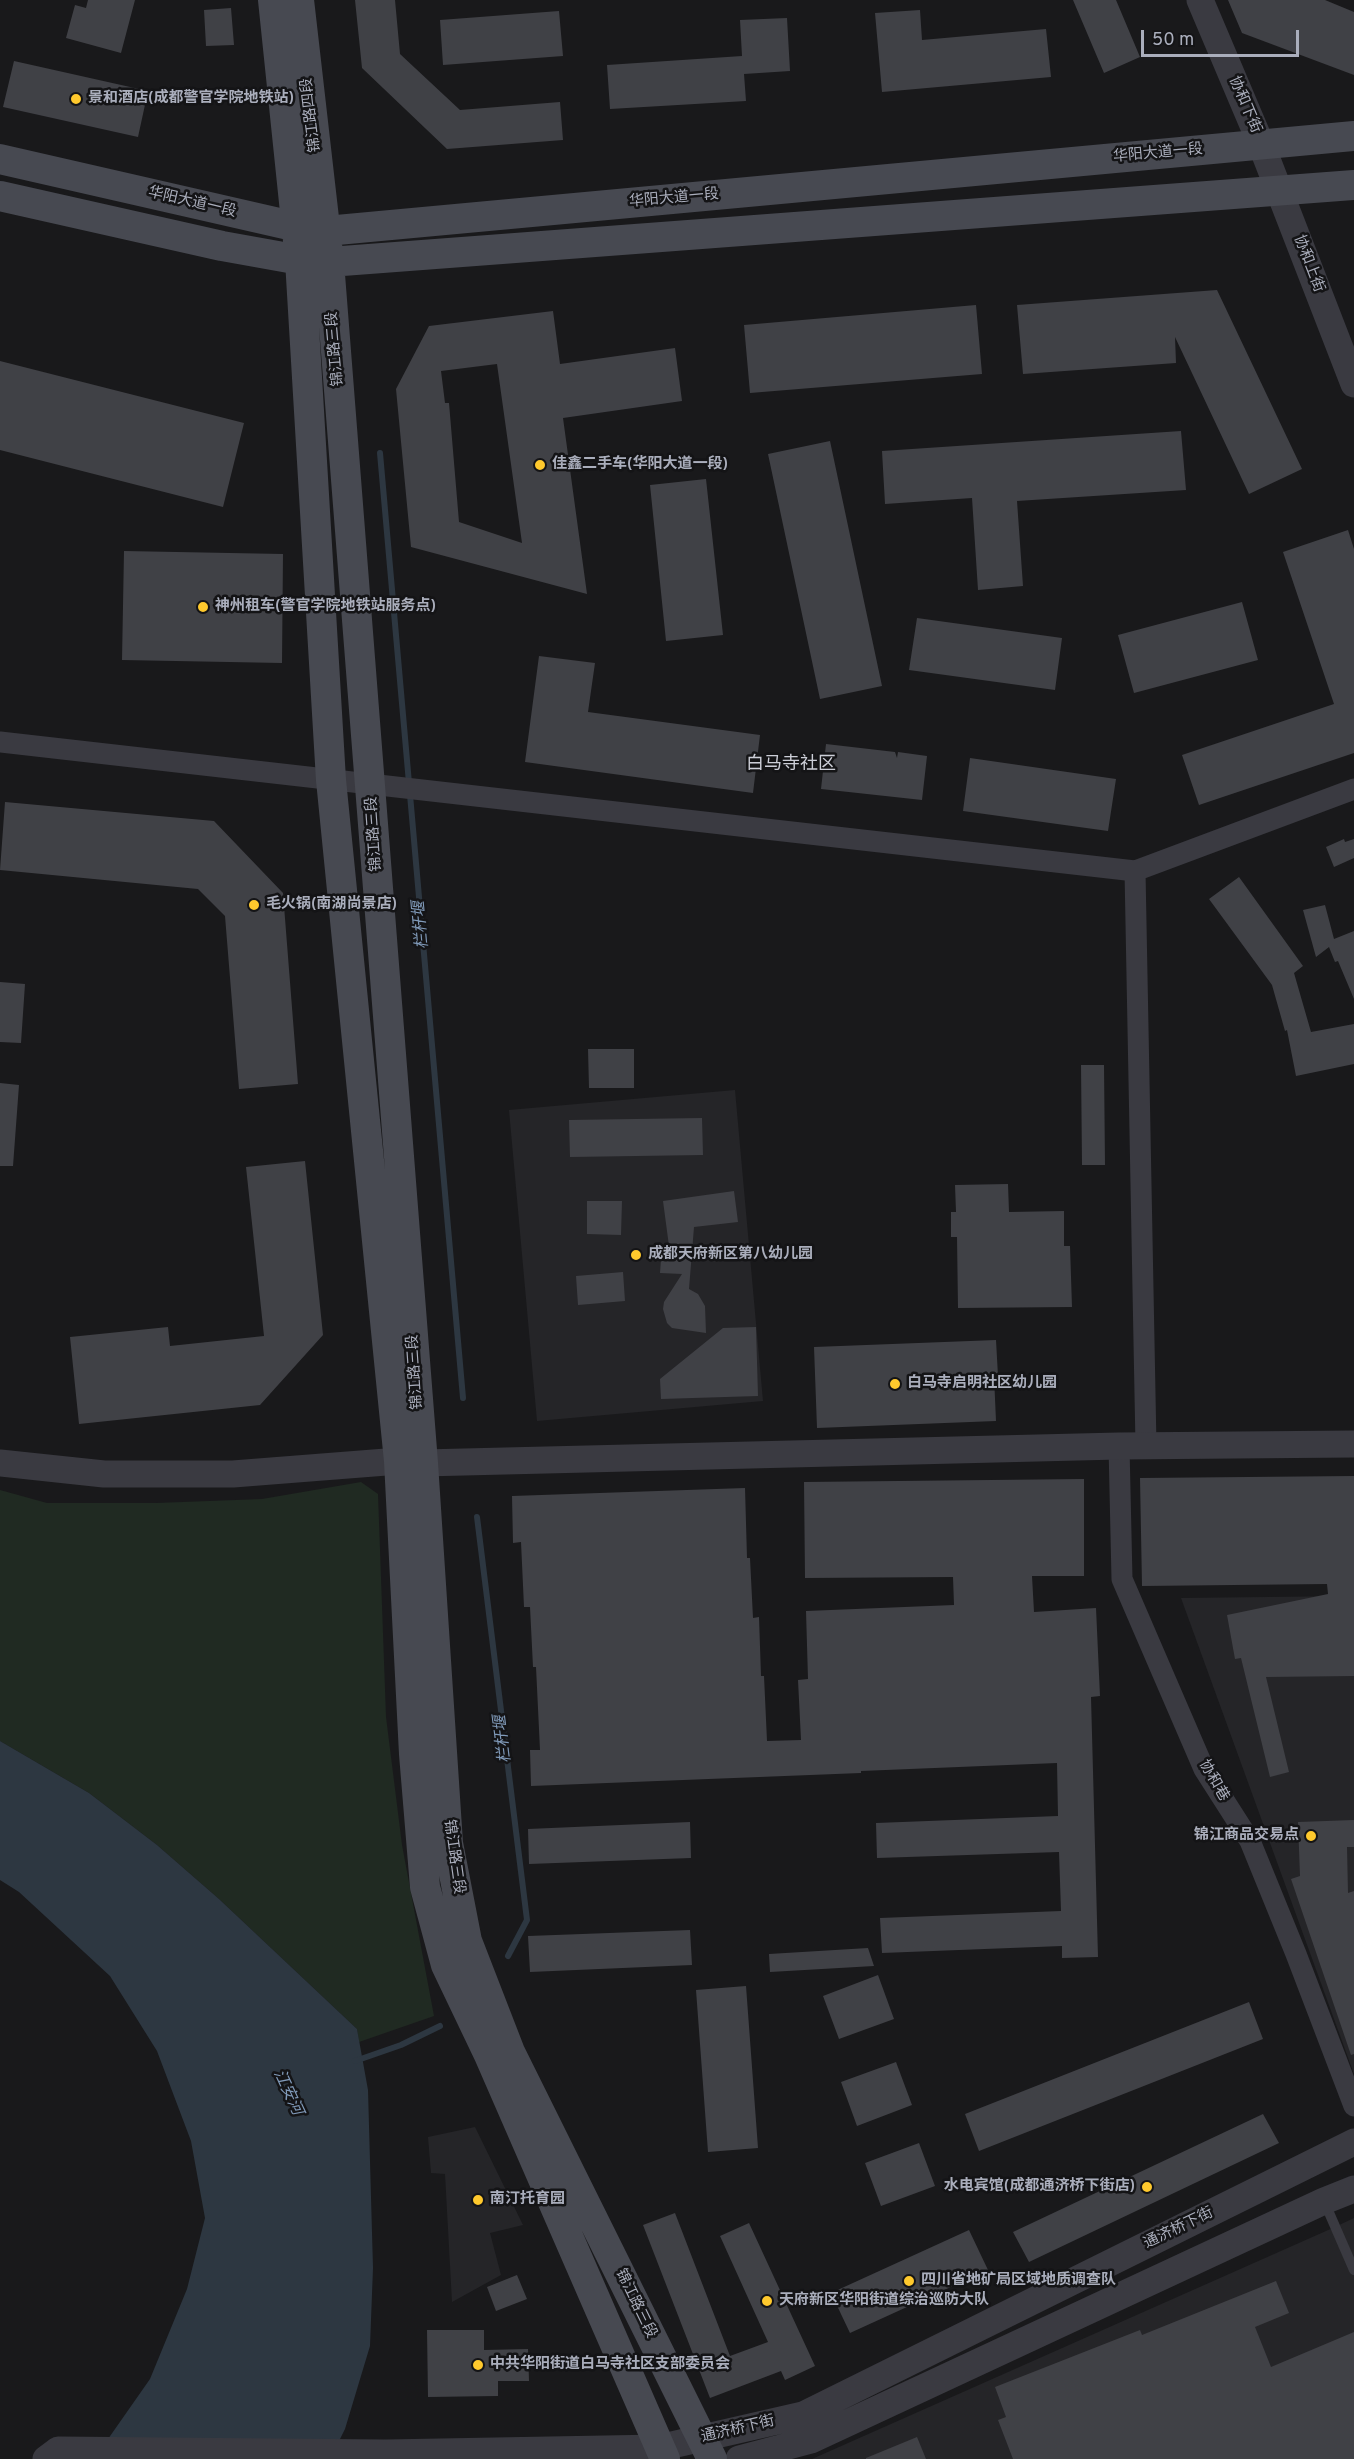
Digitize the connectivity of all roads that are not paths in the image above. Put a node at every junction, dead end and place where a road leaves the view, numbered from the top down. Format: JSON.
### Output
{"nodes":[{"id":1,"x":273,"y":0,"type":"edge"},
{"id":2,"x":299,"y":0,"type":"edge"},
{"id":3,"x":1200,"y":0,"type":"edge"},
{"id":4,"x":1354,"y":136,"type":"edge"},
{"id":5,"x":1261,"y":144,"type":"junction"},
{"id":6,"x":0,"y":159,"type":"edge"},
{"id":7,"x":1354,"y":185,"type":"edge"},
{"id":8,"x":1279,"y":191,"type":"junction"},
{"id":9,"x":0,"y":196,"type":"edge"},
{"id":10,"x":312,"y":229,"type":"junction"},
{"id":11,"x":315,"y":261,"type":"junction"},
{"id":12,"x":1354,"y":384,"type":"edge"},
{"id":13,"x":0,"y":742,"type":"edge"},
{"id":14,"x":331,"y":780,"type":"junction"},
{"id":15,"x":397,"y":787,"type":"junction"},
{"id":16,"x":1354,"y":789,"type":"edge"},
{"id":17,"x":1135,"y":871,"type":"junction"},
{"id":18,"x":1354,"y":1444,"type":"edge"},
{"id":19,"x":1132,"y":1446,"type":"junction"},
{"id":20,"x":411,"y":1462,"type":"junction"},
{"id":21,"x":0,"y":1463,"type":"edge"},
{"id":22,"x":1354,"y":2106,"type":"edge"},
{"id":23,"x":1354,"y":2142,"type":"edge"},
{"id":24,"x":1354,"y":2189,"type":"edge"},
{"id":25,"x":1324,"y":2200,"type":"junction"},
{"id":26,"x":1354,"y":2270,"type":"edge"},
{"id":27,"x":706,"y":2449,"type":"edge"},
{"id":28,"x":662,"y":2453,"type":"edge"},
{"id":29,"x":52,"y":2454,"type":"edge"},
{"id":30,"x":739,"y":2459,"type":"edge"}],
"edges":[{"from":1,"to":10,"type":"main road","name":"锦江路四段"},
{"from":2,"to":10,"type":"main road","name":"锦江路四段"},
{"from":3,"to":5,"type":"street","name":"协和下街"},
{"from":4,"to":5,"type":"main road","name":"华阳大道一段"},
{"from":5,"to":8,"type":"street","name":"协和上街"},
{"from":5,"to":10,"type":"main road","name":"华阳大道一段"},
{"from":6,"to":10,"type":"main road","name":"华阳大道一段"},
{"from":7,"to":8,"type":"main road"},
{"from":8,"to":11,"type":"main road"},
{"from":8,"to":12,"type":"street","name":"协和上街"},
{"from":9,"to":11,"type":"main road"},
{"from":10,"to":11,"type":"main road","name":"锦江路三段"},
{"from":11,"to":14,"type":"main road","name":"锦江路三段"},
{"from":11,"to":15,"type":"main road","name":"锦江路三段"},
{"from":13,"to":14,"type":"street"},
{"from":14,"to":15,"type":"street"},
{"from":14,"to":20,"type":"main road","name":"锦江路三段"},
{"from":15,"to":17,"type":"street"},
{"from":15,"to":20,"type":"main road","name":"锦江路三段"},
{"from":16,"to":17,"type":"street"},
{"from":17,"to":19,"type":"street","name":"协和巷"},
{"from":18,"to":19,"type":"street"},
{"from":19,"to":20,"type":"street"},
{"from":19,"to":22,"type":"street","name":"协和巷"},
{"from":20,"to":21,"type":"street"},
{"from":20,"to":27,"type":"main road","name":"锦江路三段"},
{"from":20,"to":28,"type":"main road","name":"锦江路三段"},
{"from":23,"to":27,"type":"street","name":"通济桥下街"},
{"from":24,"to":25,"type":"street","name":"通济桥下街"},
{"from":25,"to":26,"type":"lane"},
{"from":25,"to":30,"type":"street","name":"通济桥下街"},
{"from":27,"to":28,"type":"street","name":"通济桥下街"},
{"from":28,"to":29,"type":"street","name":"通济桥下街"}]}
